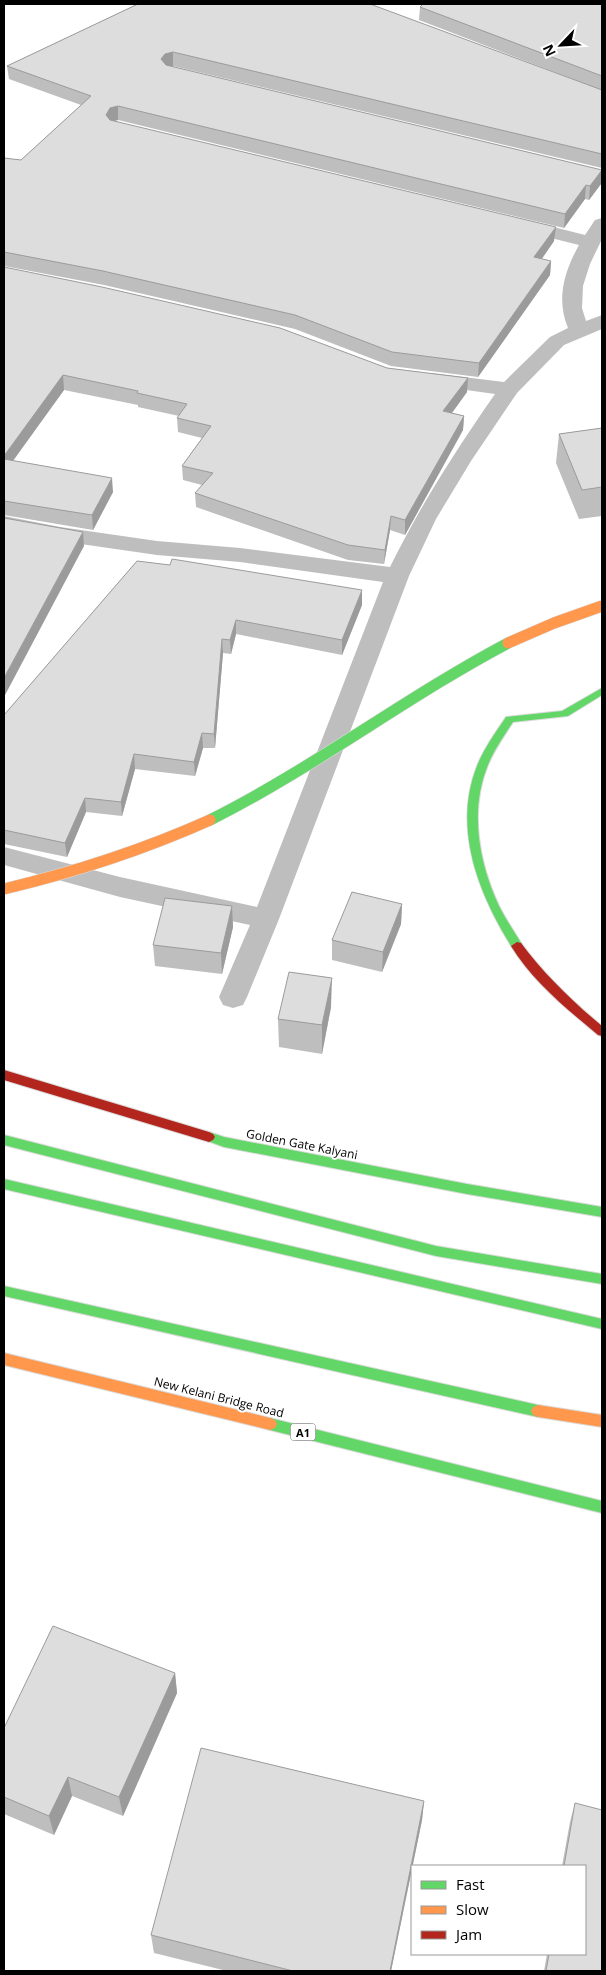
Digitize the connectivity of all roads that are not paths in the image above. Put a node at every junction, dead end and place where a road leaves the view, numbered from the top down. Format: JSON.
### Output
{"nodes":[{"id":1,"x":503,"y":221,"type":"edge"},
{"id":2,"x":602,"y":224,"type":"edge"},
{"id":3,"x":590,"y":242,"type":"junction"},
{"id":4,"x":602,"y":321,"type":"edge"},
{"id":5,"x":579,"y":330,"type":"junction"},
{"id":6,"x":415,"y":377,"type":"edge"},
{"id":7,"x":509,"y":389,"type":"junction"},
{"id":8,"x":4,"y":523,"type":"edge"},
{"id":9,"x":397,"y":576,"type":"junction"},
{"id":10,"x":602,"y":606,"type":"edge"},
{"id":11,"x":602,"y":692,"type":"edge"},
{"id":12,"x":4,"y":856,"type":"edge"},
{"id":13,"x":4,"y":889,"type":"edge"},
{"id":14,"x":266,"y":919,"type":"junction"},
{"id":15,"x":233,"y":997,"type":"dead end"},
{"id":16,"x":602,"y":1032,"type":"edge"},
{"id":17,"x":4,"y":1076,"type":"edge"},
{"id":18,"x":4,"y":1140,"type":"edge"},
{"id":19,"x":4,"y":1184,"type":"edge"},
{"id":20,"x":602,"y":1212,"type":"edge"},
{"id":21,"x":602,"y":1278,"type":"edge"},
{"id":22,"x":4,"y":1292,"type":"edge"},
{"id":23,"x":602,"y":1324,"type":"edge"},
{"id":24,"x":4,"y":1359,"type":"edge"},
{"id":25,"x":602,"y":1422,"type":"edge"},
{"id":26,"x":602,"y":1507,"type":"edge"}],
"edges":[{"from":1,"to":3,"type":"street"},
{"from":2,"to":3,"type":"street"},
{"from":3,"to":5,"type":"street"},
{"from":4,"to":5,"type":"street"},
{"from":5,"to":7,"type":"street"},
{"from":6,"to":7,"type":"street"},
{"from":7,"to":9,"type":"street"},
{"from":8,"to":9,"type":"street"},
{"from":9,"to":14,"type":"street"},
{"from":10,"to":13,"type":"highway","bridge":true},
{"from":11,"to":16,"type":"highway"},
{"from":12,"to":14,"type":"street"},
{"from":14,"to":15,"type":"street"},
{"from":17,"to":20,"type":"highway","name":"Golden Gate Kalyani"},
{"from":18,"to":21,"type":"highway"},
{"from":19,"to":23,"type":"highway"},
{"from":22,"to":25,"type":"highway"},
{"from":24,"to":26,"type":"highway","name":"New Kelani Bridge Road","number":"A1"}]}
